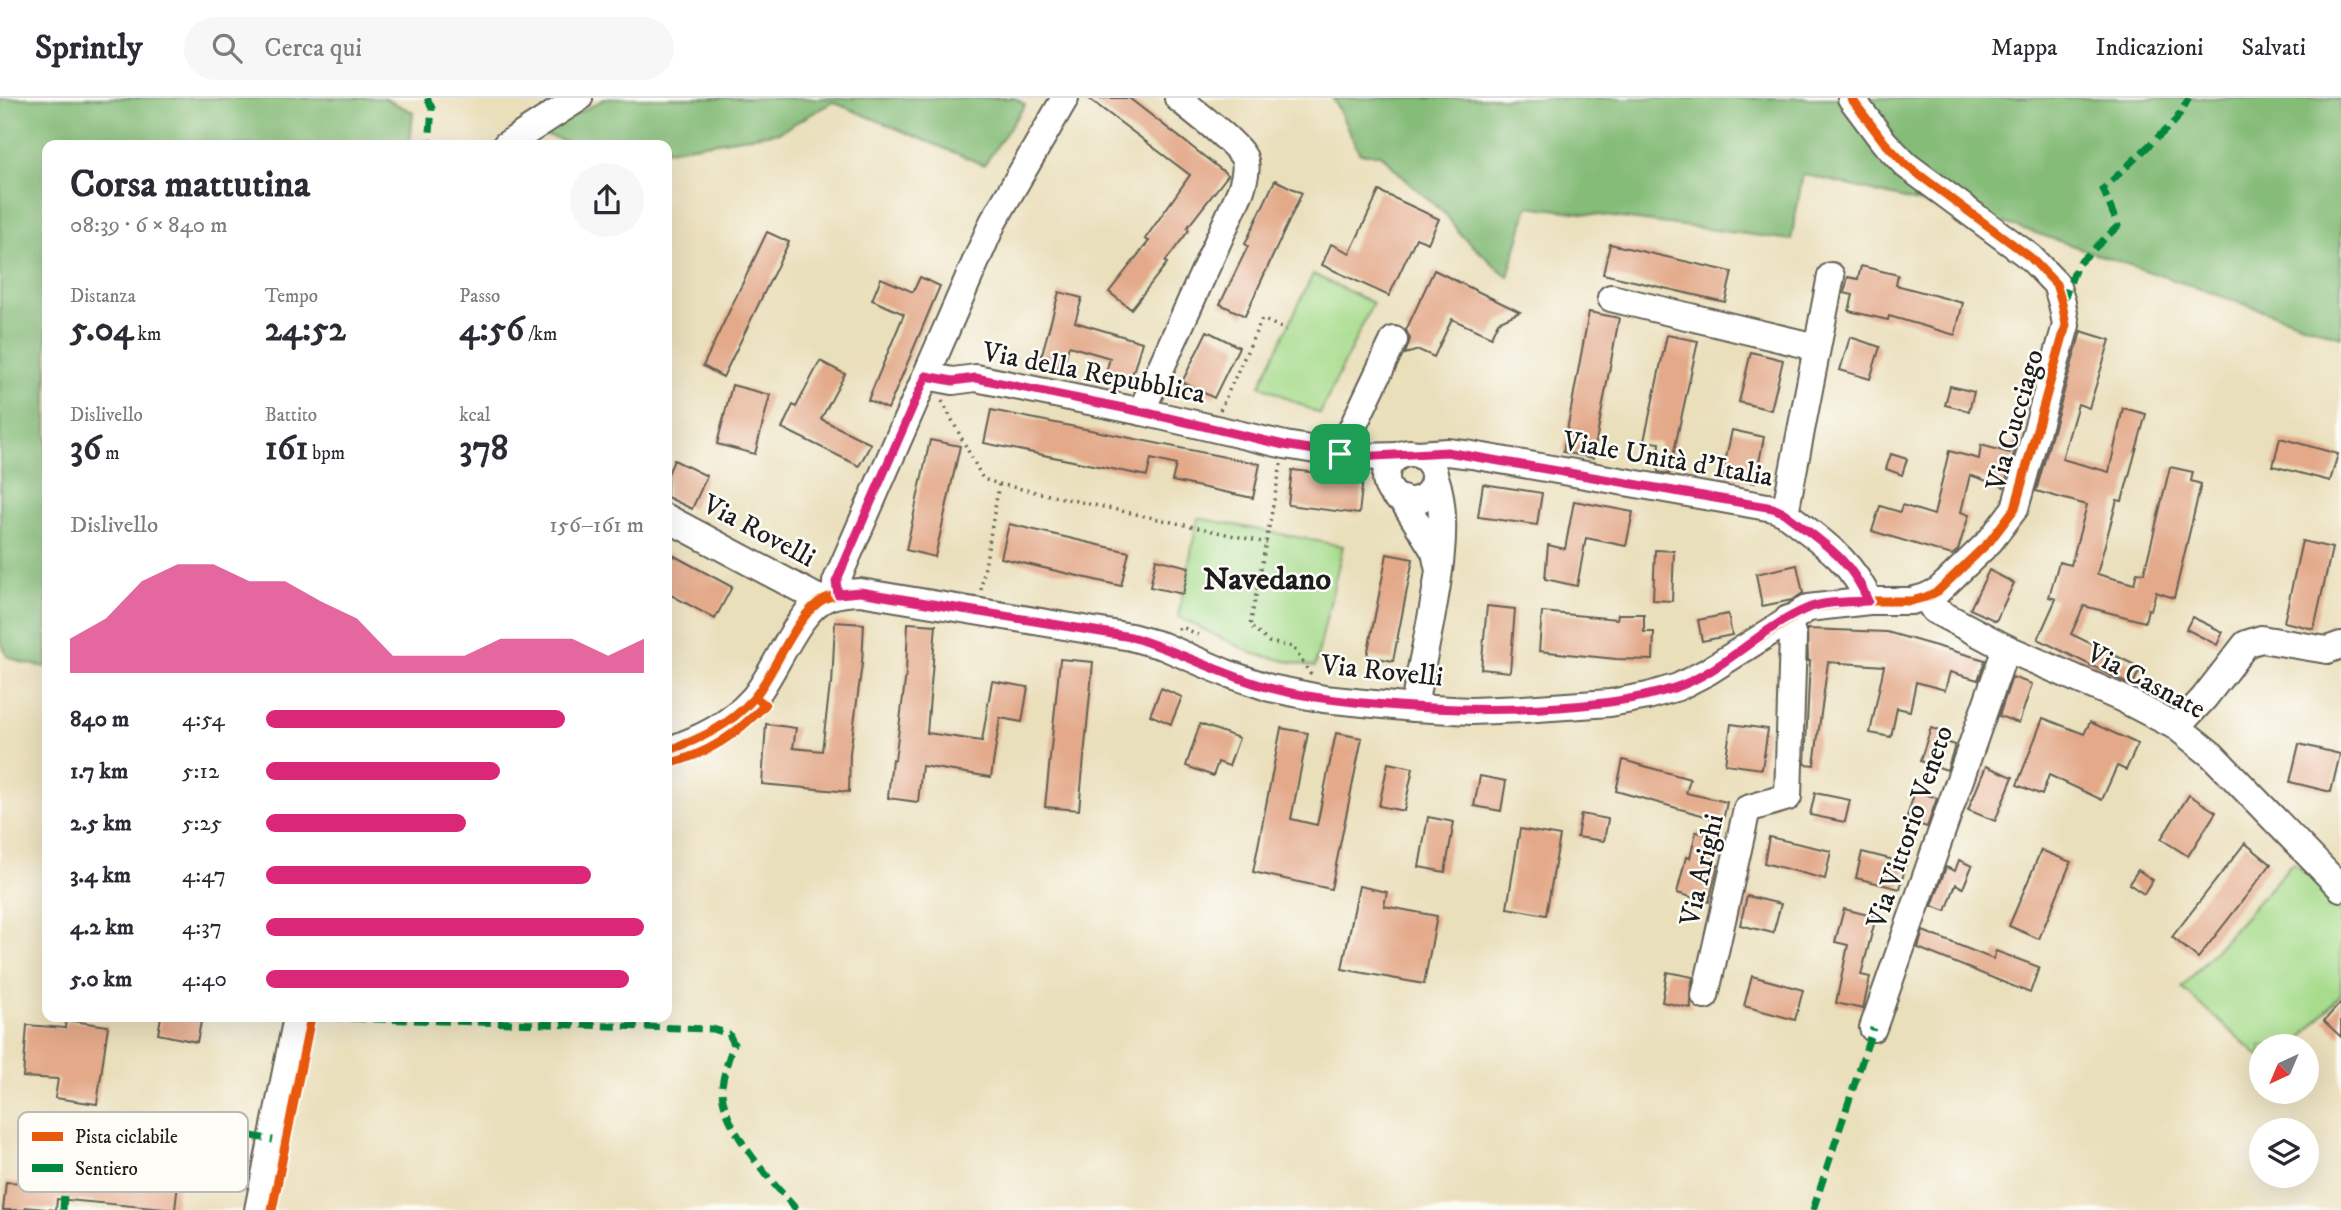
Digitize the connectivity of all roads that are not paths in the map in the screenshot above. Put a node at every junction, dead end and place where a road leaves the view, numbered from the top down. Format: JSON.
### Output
{"nodes":[{"id":1,"x":579,"y":98,"type":"edge"},
{"id":2,"x":1065,"y":98,"type":"edge"},
{"id":3,"x":1178,"y":98,"type":"edge"},
{"id":4,"x":1851,"y":98,"type":"edge"},
{"id":5,"x":514,"y":140,"type":"edge"},
{"id":6,"x":1831,"y":276,"type":"dead end"},
{"id":7,"x":1611,"y":298,"type":"dead end"},
{"id":8,"x":1394,"y":340,"type":"dead end"},
{"id":9,"x":1816,"y":346,"type":"junction"},
{"id":10,"x":926,"y":376,"type":"junction"},
{"id":11,"x":1143,"y":412,"type":"junction"},
{"id":12,"x":1408,"y":455,"type":"junction"},
{"id":13,"x":1349,"y":456,"type":"junction"},
{"id":14,"x":1434,"y":477,"type":"junction"},
{"id":15,"x":1394,"y":490,"type":"junction"},
{"id":16,"x":1784,"y":513,"type":"junction"},
{"id":17,"x":672,"y":520,"type":"edge"},
{"id":18,"x":1439,"y":568,"type":"junction"},
{"id":19,"x":830,"y":597,"type":"junction"},
{"id":20,"x":1926,"y":597,"type":"junction"},
{"id":21,"x":1868,"y":601,"type":"junction"},
{"id":22,"x":1788,"y":619,"type":"junction"},
{"id":23,"x":2341,"y":645,"type":"edge"},
{"id":24,"x":2006,"y":648,"type":"junction"},
{"id":25,"x":1414,"y":708,"type":"junction"},
{"id":26,"x":2177,"y":727,"type":"junction"},
{"id":27,"x":672,"y":749,"type":"edge"},
{"id":28,"x":2341,"y":888,"type":"edge"},
{"id":29,"x":1705,"y":996,"type":"dead end"},
{"id":30,"x":296,"y":1022,"type":"edge"},
{"id":31,"x":1873,"y":1028,"type":"dead end"},
{"id":32,"x":258,"y":1210,"type":"edge"}],
"edges":[{"from":1,"to":5,"type":"street"},
{"from":2,"to":10,"type":"street"},
{"from":3,"to":11,"type":"street"},
{"from":4,"to":20,"type":"street","name":"Via Cucciago"},
{"from":6,"to":9,"type":"street"},
{"from":7,"to":9,"type":"street"},
{"from":8,"to":13,"type":"street"},
{"from":9,"to":16,"type":"street"},
{"from":10,"to":11,"type":"street","name":"Via della Repubblica"},
{"from":10,"to":19,"type":"street"},
{"from":11,"to":13,"type":"street","name":"Via della Repubblica"},
{"from":12,"to":13,"type":"street","name":"Viale Unità d'Italia"},
{"from":12,"to":14,"type":"street"},
{"from":12,"to":15,"type":"street"},
{"from":12,"to":16,"type":"street","name":"Viale Unità d'Italia"},
{"from":13,"to":15,"type":"street"},
{"from":14,"to":15,"type":"street"},
{"from":14,"to":18,"type":"street"},
{"from":15,"to":18,"type":"street"},
{"from":16,"to":21,"type":"street","name":"Viale Unità d'Italia"},
{"from":17,"to":19,"type":"street","name":"Via Rovelli"},
{"from":18,"to":25,"type":"street"},
{"from":19,"to":25,"type":"street","name":"Via Rovelli"},
{"from":19,"to":27,"type":"street","name":"Via Rovelli"},
{"from":20,"to":21,"type":"street","name":"Via Rovelli"},
{"from":20,"to":24,"type":"street","name":"Via Casnate"},
{"from":21,"to":22,"type":"street","name":"Via Rovelli"},
{"from":22,"to":25,"type":"street","name":"Via Rovelli"},
{"from":22,"to":29,"type":"street","name":"Via Arighi"},
{"from":23,"to":26,"type":"street"},
{"from":24,"to":26,"type":"street","name":"Via Casnate"},
{"from":24,"to":31,"type":"street","name":"Via Vittorio Veneto"},
{"from":26,"to":28,"type":"street","name":"Via Casnate"},
{"from":30,"to":32,"type":"street"}]}
